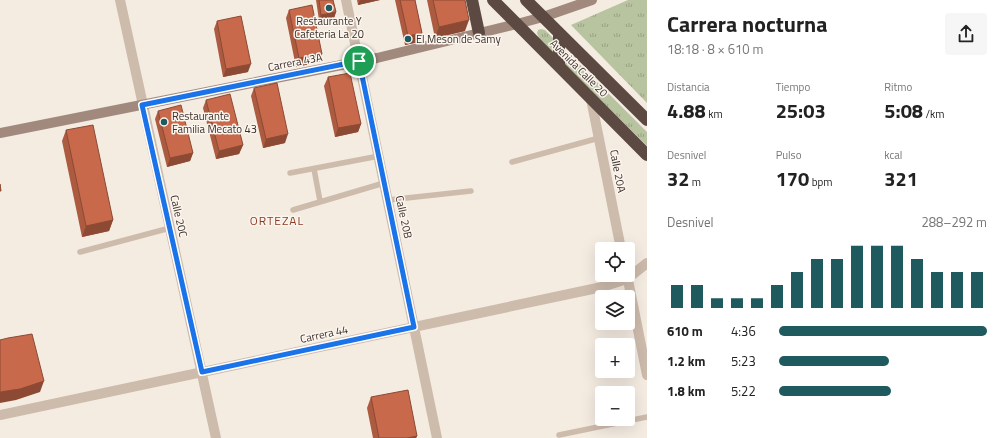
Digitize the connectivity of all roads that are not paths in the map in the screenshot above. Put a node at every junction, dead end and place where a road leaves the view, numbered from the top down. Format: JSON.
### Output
{"nodes":[{"id":1,"x":120,"y":0,"type":"edge"},
{"id":2,"x":346,"y":0,"type":"edge"},
{"id":3,"x":472,"y":0,"type":"edge"},
{"id":4,"x":493,"y":0,"type":"edge"},
{"id":5,"x":526,"y":0,"type":"edge"},
{"id":6,"x":592,"y":0,"type":"edge"},
{"id":7,"x":543,"y":17,"type":"junction"},
{"id":8,"x":517,"y":24,"type":"junction"},
{"id":9,"x":480,"y":33,"type":"junction"},
{"id":10,"x":559,"y":33,"type":"junction"},
{"id":11,"x":359,"y":61,"type":"junction"},
{"id":12,"x":559,"y":66,"type":"junction"},
{"id":13,"x":591,"y":99,"type":"junction"},
{"id":14,"x":142,"y":105,"type":"junction"},
{"id":15,"x":647,"y":120,"type":"edge"},
{"id":16,"x":0,"y":134,"type":"edge"},
{"id":17,"x":599,"y":138,"type":"junction"},
{"id":18,"x":647,"y":154,"type":"edge"},
{"id":19,"x":379,"y":156,"type":"junction"},
{"id":20,"x":512,"y":162,"type":"dead end"},
{"id":21,"x":314,"y":169,"type":"junction"},
{"id":22,"x":290,"y":172,"type":"dead end"},
{"id":23,"x":384,"y":183,"type":"junction"},
{"id":24,"x":471,"y":191,"type":"dead end"},
{"id":25,"x":388,"y":200,"type":"junction"},
{"id":26,"x":320,"y":201,"type":"junction"},
{"id":27,"x":293,"y":210,"type":"dead end"},
{"id":28,"x":170,"y":228,"type":"junction"},
{"id":29,"x":621,"y":242,"type":"edge"},
{"id":30,"x":80,"y":252,"type":"dead end"},
{"id":31,"x":647,"y":263,"type":"edge"},
{"id":32,"x":635,"y":271,"type":"edge"},
{"id":33,"x":614,"y":282,"type":"edge"},
{"id":34,"x":628,"y":282,"type":"edge"},
{"id":35,"x":414,"y":327,"type":"junction"},
{"id":36,"x":202,"y":372,"type":"junction"},
{"id":37,"x":647,"y":375,"type":"edge"},
{"id":38,"x":0,"y":415,"type":"edge"},
{"id":39,"x":647,"y":417,"type":"edge"},
{"id":40,"x":559,"y":435,"type":"dead end"},
{"id":41,"x":216,"y":438,"type":"edge"},
{"id":42,"x":438,"y":438,"type":"edge"}],
"edges":[{"from":1,"to":14,"type":"street","name":"Calle 20C"},
{"from":2,"to":11,"type":"street","name":"Calle 20B"},
{"from":3,"to":9,"type":"highway"},
{"from":4,"to":8,"type":"highway","name":"Avenida Calle 20"},
{"from":5,"to":7,"type":"highway","name":"Avenida Calle 20"},
{"from":6,"to":7,"type":"street","name":"Carrera 43A"},
{"from":7,"to":8,"type":"street","name":"Carrera 43A"},
{"from":7,"to":10,"type":"highway","name":"Avenida Calle 20"},
{"from":8,"to":9,"type":"street","name":"Carrera 43A"},
{"from":8,"to":12,"type":"highway","name":"Avenida Calle 20"},
{"from":9,"to":11,"type":"street","name":"Carrera 43A"},
{"from":10,"to":12,"type":"highway"},
{"from":10,"to":15,"type":"highway","name":"Avenida Calle 20"},
{"from":11,"to":14,"type":"street","name":"Carrera 43A"},
{"from":11,"to":19,"type":"street","name":"Calle 20B"},
{"from":12,"to":13,"type":"highway","name":"Avenida Calle 20"},
{"from":13,"to":17,"type":"street","name":"Calle 20A"},
{"from":13,"to":18,"type":"highway","name":"Avenida Calle 20"},
{"from":14,"to":16,"type":"street","name":"Carrera 43A"},
{"from":14,"to":28,"type":"street","name":"Calle 20C"},
{"from":17,"to":20,"type":"lane"},
{"from":17,"to":29,"type":"street","name":"Calle 20A"},
{"from":19,"to":21,"type":"lane"},
{"from":19,"to":23,"type":"street","name":"Calle 20B"},
{"from":21,"to":22,"type":"lane"},
{"from":21,"to":26,"type":"lane"},
{"from":23,"to":25,"type":"street","name":"Calle 20B"},
{"from":23,"to":26,"type":"lane"},
{"from":24,"to":25,"type":"lane"},
{"from":25,"to":35,"type":"street","name":"Calle 20B"},
{"from":26,"to":27,"type":"lane"},
{"from":28,"to":30,"type":"lane"},
{"from":28,"to":36,"type":"street","name":"Calle 20C"},
{"from":31,"to":32,"type":"street","name":"Carrera 44"},
{"from":33,"to":35,"type":"street","name":"Carrera 44"},
{"from":34,"to":37,"type":"street"},
{"from":35,"to":36,"type":"street","name":"Carrera 44"},
{"from":35,"to":42,"type":"street","name":"Calle 20B"},
{"from":36,"to":38,"type":"street","name":"Carrera 44"},
{"from":36,"to":41,"type":"street","name":"Calle 20C"},
{"from":39,"to":40,"type":"lane"}]}
